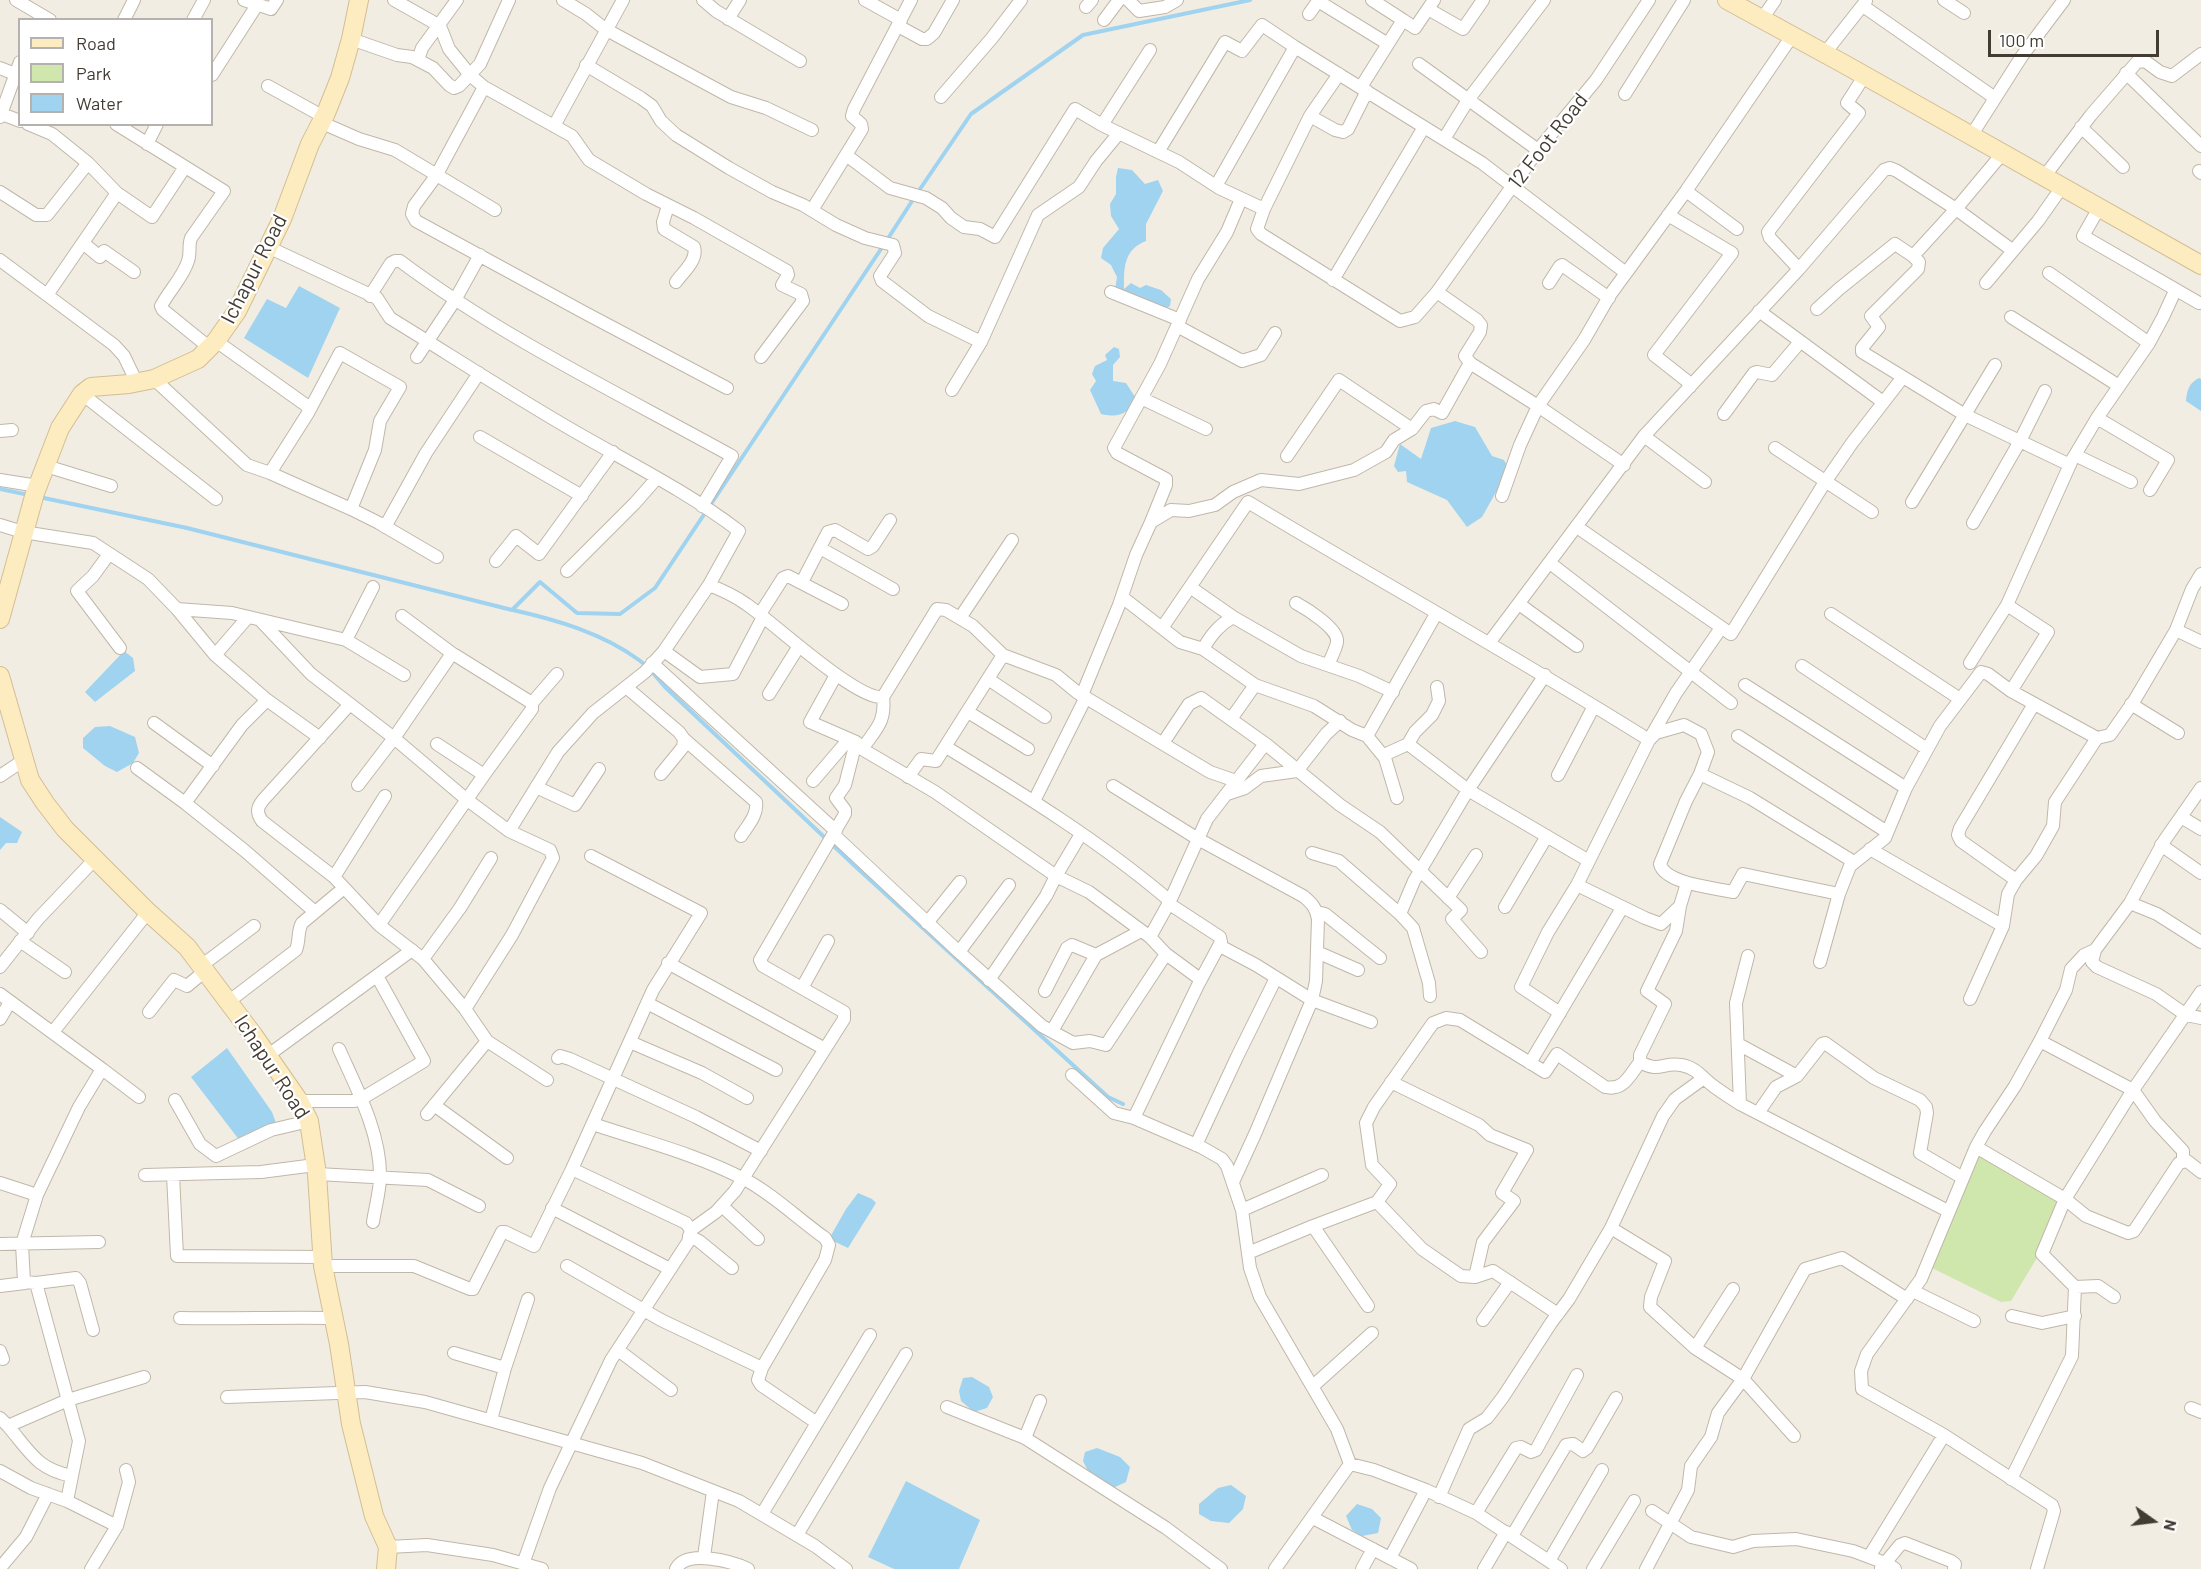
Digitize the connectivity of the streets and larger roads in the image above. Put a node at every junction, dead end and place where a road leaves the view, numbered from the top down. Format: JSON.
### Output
{"nodes":[{"id":1,"x":16,"y":0,"type":"edge"},
{"id":2,"x":134,"y":0,"type":"edge"},
{"id":3,"x":204,"y":0,"type":"edge"},
{"id":4,"x":244,"y":0,"type":"edge"},
{"id":5,"x":277,"y":0,"type":"edge"},
{"id":6,"x":359,"y":0,"type":"edge"},
{"id":7,"x":394,"y":0,"type":"edge"},
{"id":8,"x":457,"y":0,"type":"edge"},
{"id":9,"x":509,"y":0,"type":"edge"},
{"id":10,"x":563,"y":0,"type":"edge"},
{"id":11,"x":623,"y":0,"type":"edge"},
{"id":12,"x":703,"y":0,"type":"edge"},
{"id":13,"x":741,"y":0,"type":"edge"},
{"id":14,"x":865,"y":0,"type":"edge"},
{"id":15,"x":911,"y":0,"type":"edge"},
{"id":16,"x":953,"y":0,"type":"edge"},
{"id":17,"x":1021,"y":0,"type":"edge"},
{"id":18,"x":1119,"y":0,"type":"edge"},
{"id":19,"x":1128,"y":0,"type":"edge"},
{"id":20,"x":1177,"y":0,"type":"edge"},
{"id":21,"x":1372,"y":0,"type":"edge"},
{"id":22,"x":1483,"y":0,"type":"edge"},
{"id":23,"x":1649,"y":0,"type":"edge"},
{"id":24,"x":1684,"y":0,"type":"edge"},
{"id":25,"x":1727,"y":0,"type":"edge"},
{"id":26,"x":1775,"y":0,"type":"edge"},
{"id":27,"x":1944,"y":0,"type":"edge"},
{"id":28,"x":2064,"y":0,"type":"edge"},
{"id":29,"x":1538,"y":2,"type":"edge"},
{"id":30,"x":1865,"y":3,"type":"edge"},
{"id":31,"x":1431,"y":4,"type":"edge"},
{"id":32,"x":257,"y":5,"type":"junction"},
{"id":33,"x":33,"y":9,"type":"edge"},
{"id":34,"x":1964,"y":13,"type":"dead end"},
{"id":35,"x":1309,"y":14,"type":"dead end"},
{"id":36,"x":47,"y":18,"type":"edge"},
{"id":37,"x":125,"y":18,"type":"edge"},
{"id":38,"x":194,"y":18,"type":"edge"},
{"id":39,"x":728,"y":19,"type":"junction"},
{"id":40,"x":1762,"y":19,"type":"junction"},
{"id":41,"x":1104,"y":20,"type":"dead end"},
{"id":42,"x":1403,"y":20,"type":"junction"},
{"id":43,"x":900,"y":23,"type":"junction"},
{"id":44,"x":440,"y":26,"type":"junction"},
{"id":45,"x":605,"y":29,"type":"junction"},
{"id":46,"x":1792,"y":36,"type":"junction"},
{"id":47,"x":351,"y":39,"type":"junction"},
{"id":48,"x":1388,"y":44,"type":"junction"},
{"id":49,"x":1295,"y":47,"type":"junction"},
{"id":50,"x":1150,"y":50,"type":"dead end"},
{"id":51,"x":1825,"y":53,"type":"junction"},
{"id":52,"x":2201,"y":54,"type":"edge"},
{"id":53,"x":418,"y":60,"type":"junction"},
{"id":54,"x":800,"y":61,"type":"dead end"},
{"id":55,"x":1419,"y":64,"type":"dead end"},
{"id":56,"x":586,"y":65,"type":"junction"},
{"id":57,"x":0,"y":68,"type":"edge"},
{"id":58,"x":18,"y":70,"type":"edge"},
{"id":59,"x":213,"y":73,"type":"edge"},
{"id":60,"x":2126,"y":73,"type":"junction"},
{"id":61,"x":1339,"y":74,"type":"junction"},
{"id":62,"x":470,"y":75,"type":"junction"},
{"id":63,"x":1865,"y":75,"type":"junction"},
{"id":64,"x":268,"y":86,"type":"dead end"},
{"id":65,"x":484,"y":87,"type":"junction"},
{"id":66,"x":1364,"y":89,"type":"junction"},
{"id":67,"x":1625,"y":94,"type":"dead end"},
{"id":68,"x":941,"y":97,"type":"dead end"},
{"id":69,"x":1995,"y":98,"type":"junction"},
{"id":70,"x":1468,"y":100,"type":"junction"},
{"id":71,"x":1,"y":116,"type":"edge"},
{"id":72,"x":1310,"y":116,"type":"junction"},
{"id":73,"x":18,"y":120,"type":"edge"},
{"id":74,"x":322,"y":120,"type":"junction"},
{"id":75,"x":1102,"y":125,"type":"junction"},
{"id":76,"x":33,"y":126,"type":"edge"},
{"id":77,"x":119,"y":126,"type":"edge"},
{"id":78,"x":156,"y":126,"type":"edge"},
{"id":79,"x":554,"y":126,"type":"junction"},
{"id":80,"x":1424,"y":127,"type":"junction"},
{"id":81,"x":2081,"y":127,"type":"junction"},
{"id":82,"x":812,"y":130,"type":"dead end"},
{"id":83,"x":1119,"y":133,"type":"junction"},
{"id":84,"x":1971,"y":136,"type":"junction"},
{"id":85,"x":1444,"y":139,"type":"junction"},
{"id":86,"x":147,"y":144,"type":"junction"},
{"id":87,"x":2201,"y":146,"type":"edge"},
{"id":88,"x":1538,"y":150,"type":"junction"},
{"id":89,"x":1158,"y":152,"type":"junction"},
{"id":90,"x":2002,"y":153,"type":"junction"},
{"id":91,"x":846,"y":155,"type":"junction"},
{"id":92,"x":88,"y":164,"type":"junction"},
{"id":93,"x":185,"y":167,"type":"junction"},
{"id":94,"x":2122,"y":167,"type":"dead end"},
{"id":95,"x":436,"y":176,"type":"junction"},
{"id":96,"x":2044,"y":177,"type":"junction"},
{"id":97,"x":1216,"y":186,"type":"junction"},
{"id":98,"x":1513,"y":186,"type":"junction"},
{"id":99,"x":2062,"y":188,"type":"junction"},
{"id":100,"x":1686,"y":191,"type":"junction"},
{"id":101,"x":0,"y":192,"type":"edge"},
{"id":102,"x":117,"y":193,"type":"junction"},
{"id":103,"x":1241,"y":199,"type":"junction"},
{"id":104,"x":668,"y":206,"type":"junction"},
{"id":105,"x":2099,"y":208,"type":"junction"},
{"id":106,"x":1264,"y":209,"type":"junction"},
{"id":107,"x":1956,"y":209,"type":"junction"},
{"id":108,"x":495,"y":210,"type":"dead end"},
{"id":109,"x":812,"y":210,"type":"junction"},
{"id":110,"x":1668,"y":215,"type":"junction"},
{"id":111,"x":1737,"y":229,"type":"dead end"},
{"id":112,"x":83,"y":243,"type":"junction"},
{"id":113,"x":268,"y":247,"type":"junction"},
{"id":114,"x":2012,"y":250,"type":"junction"},
{"id":115,"x":480,"y":255,"type":"junction"},
{"id":116,"x":1913,"y":256,"type":"junction"},
{"id":117,"x":0,"y":260,"type":"edge"},
{"id":118,"x":2200,"y":263,"type":"edge"},
{"id":119,"x":1799,"y":269,"type":"junction"},
{"id":120,"x":134,"y":272,"type":"dead end"},
{"id":121,"x":1626,"y":273,"type":"junction"},
{"id":122,"x":2049,"y":273,"type":"dead end"},
{"id":123,"x":1333,"y":280,"type":"junction"},
{"id":124,"x":676,"y":282,"type":"dead end"},
{"id":125,"x":1986,"y":282,"type":"dead end"},
{"id":126,"x":1549,"y":283,"type":"dead end"},
{"id":127,"x":2175,"y":291,"type":"junction"},
{"id":128,"x":1111,"y":292,"type":"dead end"},
{"id":129,"x":1437,"y":292,"type":"junction"},
{"id":130,"x":47,"y":295,"type":"junction"},
{"id":131,"x":370,"y":296,"type":"junction"},
{"id":132,"x":1609,"y":298,"type":"junction"},
{"id":133,"x":454,"y":300,"type":"junction"},
{"id":134,"x":2199,"y":303,"type":"dead end"},
{"id":135,"x":1817,"y":309,"type":"dead end"},
{"id":136,"x":1759,"y":311,"type":"junction"},
{"id":137,"x":2011,"y":316,"type":"dead end"},
{"id":138,"x":1179,"y":323,"type":"junction"},
{"id":139,"x":1275,"y":333,"type":"dead end"},
{"id":140,"x":428,"y":341,"type":"junction"},
{"id":141,"x":981,"y":342,"type":"junction"},
{"id":142,"x":1800,"y":342,"type":"junction"},
{"id":143,"x":2148,"y":343,"type":"junction"},
{"id":144,"x":213,"y":344,"type":"junction"},
{"id":145,"x":417,"y":357,"type":"dead end"},
{"id":146,"x":761,"y":357,"type":"dead end"},
{"id":147,"x":1470,"y":363,"type":"junction"},
{"id":148,"x":1995,"y":365,"type":"dead end"},
{"id":149,"x":479,"y":373,"type":"junction"},
{"id":150,"x":1903,"y":377,"type":"junction"},
{"id":151,"x":146,"y":381,"type":"junction"},
{"id":152,"x":2119,"y":386,"type":"junction"},
{"id":153,"x":1690,"y":387,"type":"junction"},
{"id":154,"x":727,"y":388,"type":"dead end"},
{"id":155,"x":952,"y":390,"type":"dead end"},
{"id":156,"x":2045,"y":391,"type":"dead end"},
{"id":157,"x":82,"y":394,"type":"junction"},
{"id":158,"x":1141,"y":398,"type":"junction"},
{"id":159,"x":1883,"y":402,"type":"junction"},
{"id":160,"x":1538,"y":406,"type":"junction"},
{"id":161,"x":310,"y":408,"type":"junction"},
{"id":162,"x":1724,"y":414,"type":"dead end"},
{"id":163,"x":1965,"y":415,"type":"junction"},
{"id":164,"x":2097,"y":418,"type":"junction"},
{"id":165,"x":1206,"y":429,"type":"dead end"},
{"id":166,"x":1412,"y":429,"type":"junction"},
{"id":167,"x":1644,"y":436,"type":"junction"},
{"id":168,"x":480,"y":437,"type":"dead end"},
{"id":169,"x":2020,"y":441,"type":"junction"},
{"id":170,"x":1775,"y":448,"type":"dead end"},
{"id":171,"x":613,"y":452,"type":"junction"},
{"id":172,"x":1287,"y":456,"type":"dead end"},
{"id":173,"x":2072,"y":460,"type":"junction"},
{"id":174,"x":1624,"y":465,"type":"junction"},
{"id":175,"x":46,"y":466,"type":"junction"},
{"id":176,"x":270,"y":473,"type":"junction"},
{"id":177,"x":657,"y":478,"type":"junction"},
{"id":178,"x":0,"y":480,"type":"edge"},
{"id":179,"x":1705,"y":482,"type":"dead end"},
{"id":180,"x":1825,"y":482,"type":"junction"},
{"id":181,"x":2131,"y":482,"type":"dead end"},
{"id":182,"x":111,"y":486,"type":"dead end"},
{"id":183,"x":2150,"y":490,"type":"dead end"},
{"id":184,"x":34,"y":495,"type":"junction"},
{"id":185,"x":582,"y":496,"type":"junction"},
{"id":186,"x":1502,"y":496,"type":"dead end"},
{"id":187,"x":216,"y":499,"type":"dead end"},
{"id":188,"x":1912,"y":502,"type":"dead end"},
{"id":189,"x":706,"y":508,"type":"junction"},
{"id":190,"x":351,"y":509,"type":"junction"},
{"id":191,"x":1872,"y":512,"type":"dead end"},
{"id":192,"x":890,"y":520,"type":"dead end"},
{"id":193,"x":1151,"y":522,"type":"junction"},
{"id":194,"x":1973,"y":523,"type":"dead end"},
{"id":195,"x":0,"y":525,"type":"edge"},
{"id":196,"x":385,"y":527,"type":"junction"},
{"id":197,"x":1577,"y":527,"type":"junction"},
{"id":198,"x":23,"y":532,"type":"junction"},
{"id":199,"x":1012,"y":540,"type":"dead end"},
{"id":200,"x":820,"y":548,"type":"junction"},
{"id":201,"x":868,"y":549,"type":"junction"},
{"id":202,"x":109,"y":554,"type":"junction"},
{"id":203,"x":437,"y":557,"type":"dead end"},
{"id":204,"x":496,"y":561,"type":"dead end"},
{"id":205,"x":1550,"y":563,"type":"junction"},
{"id":206,"x":855,"y":567,"type":"junction"},
{"id":207,"x":567,"y":571,"type":"dead end"},
{"id":208,"x":2201,"y":574,"type":"edge"},
{"id":209,"x":802,"y":582,"type":"junction"},
{"id":210,"x":709,"y":585,"type":"junction"},
{"id":211,"x":373,"y":587,"type":"dead end"},
{"id":212,"x":1190,"y":587,"type":"junction"},
{"id":213,"x":893,"y":589,"type":"dead end"},
{"id":214,"x":1122,"y":597,"type":"junction"},
{"id":215,"x":1296,"y":603,"type":"dead end"},
{"id":216,"x":842,"y":604,"type":"dead end"},
{"id":217,"x":1519,"y":604,"type":"junction"},
{"id":218,"x":2007,"y":605,"type":"junction"},
{"id":219,"x":177,"y":609,"type":"junction"},
{"id":220,"x":1436,"y":614,"type":"junction"},
{"id":221,"x":1831,"y":614,"type":"dead end"},
{"id":222,"x":402,"y":616,"type":"dead end"},
{"id":223,"x":761,"y":616,"type":"junction"},
{"id":224,"x":1233,"y":617,"type":"junction"},
{"id":225,"x":960,"y":618,"type":"junction"},
{"id":226,"x":0,"y":619,"type":"edge"},
{"id":227,"x":254,"y":619,"type":"junction"},
{"id":228,"x":1162,"y":628,"type":"junction"},
{"id":229,"x":1721,"y":628,"type":"junction"},
{"id":230,"x":2176,"y":630,"type":"junction"},
{"id":231,"x":346,"y":640,"type":"junction"},
{"id":232,"x":2201,"y":642,"type":"edge"},
{"id":233,"x":1489,"y":643,"type":"junction"},
{"id":234,"x":799,"y":646,"type":"junction"},
{"id":235,"x":1577,"y":646,"type":"dead end"},
{"id":236,"x":120,"y":648,"type":"dead end"},
{"id":237,"x":1203,"y":650,"type":"junction"},
{"id":238,"x":664,"y":651,"type":"junction"},
{"id":239,"x":453,"y":654,"type":"junction"},
{"id":240,"x":215,"y":655,"type":"junction"},
{"id":241,"x":1003,"y":655,"type":"junction"},
{"id":242,"x":1970,"y":663,"type":"dead end"},
{"id":243,"x":1328,"y":665,"type":"junction"},
{"id":244,"x":1802,"y":666,"type":"dead end"},
{"id":245,"x":649,"y":667,"type":"junction"},
{"id":246,"x":1690,"y":672,"type":"junction"},
{"id":247,"x":557,"y":674,"type":"dead end"},
{"id":248,"x":404,"y":675,"type":"dead end"},
{"id":249,"x":836,"y":675,"type":"junction"},
{"id":250,"x":1545,"y":675,"type":"junction"},
{"id":251,"x":0,"y":676,"type":"edge"},
{"id":252,"x":988,"y":679,"type":"junction"},
{"id":253,"x":1255,"y":685,"type":"junction"},
{"id":254,"x":1745,"y":685,"type":"dead end"},
{"id":255,"x":626,"y":687,"type":"junction"},
{"id":256,"x":1437,"y":687,"type":"dead end"},
{"id":257,"x":2011,"y":691,"type":"junction"},
{"id":258,"x":1393,"y":692,"type":"junction"},
{"id":259,"x":770,"y":694,"type":"dead end"},
{"id":260,"x":1084,"y":696,"type":"junction"},
{"id":261,"x":883,"y":697,"type":"junction"},
{"id":262,"x":1960,"y":699,"type":"junction"},
{"id":263,"x":267,"y":700,"type":"junction"},
{"id":264,"x":532,"y":703,"type":"junction"},
{"id":265,"x":1731,"y":703,"type":"dead end"},
{"id":266,"x":350,"y":704,"type":"junction"},
{"id":267,"x":2034,"y":704,"type":"junction"},
{"id":268,"x":2131,"y":704,"type":"junction"},
{"id":269,"x":1594,"y":706,"type":"junction"},
{"id":270,"x":968,"y":712,"type":"junction"},
{"id":271,"x":1045,"y":717,"type":"dead end"},
{"id":272,"x":1231,"y":718,"type":"junction"},
{"id":273,"x":1340,"y":722,"type":"junction"},
{"id":274,"x":154,"y":723,"type":"dead end"},
{"id":275,"x":2178,"y":733,"type":"dead end"},
{"id":276,"x":1367,"y":736,"type":"junction"},
{"id":277,"x":1738,"y":736,"type":"dead end"},
{"id":278,"x":320,"y":738,"type":"junction"},
{"id":279,"x":394,"y":738,"type":"junction"},
{"id":280,"x":2097,"y":738,"type":"junction"},
{"id":281,"x":684,"y":740,"type":"junction"},
{"id":282,"x":1649,"y":740,"type":"junction"},
{"id":283,"x":856,"y":743,"type":"junction"},
{"id":284,"x":1163,"y":743,"type":"junction"},
{"id":285,"x":437,"y":744,"type":"dead end"},
{"id":286,"x":1265,"y":744,"type":"junction"},
{"id":287,"x":1408,"y":744,"type":"junction"},
{"id":288,"x":946,"y":747,"type":"junction"},
{"id":289,"x":1028,"y":749,"type":"dead end"},
{"id":290,"x":1927,"y":749,"type":"junction"},
{"id":291,"x":1384,"y":755,"type":"junction"},
{"id":292,"x":24,"y":760,"type":"junction"},
{"id":293,"x":213,"y":766,"type":"junction"},
{"id":294,"x":136,"y":768,"type":"dead end"},
{"id":295,"x":599,"y":769,"type":"dead end"},
{"id":296,"x":1297,"y":771,"type":"junction"},
{"id":297,"x":661,"y":774,"type":"dead end"},
{"id":298,"x":1700,"y":774,"type":"junction"},
{"id":299,"x":484,"y":775,"type":"junction"},
{"id":300,"x":1558,"y":775,"type":"dead end"},
{"id":301,"x":0,"y":776,"type":"edge"},
{"id":302,"x":909,"y":777,"type":"junction"},
{"id":303,"x":813,"y":781,"type":"dead end"},
{"id":304,"x":1236,"y":781,"type":"junction"},
{"id":305,"x":358,"y":785,"type":"dead end"},
{"id":306,"x":1113,"y":786,"type":"dead end"},
{"id":307,"x":536,"y":787,"type":"junction"},
{"id":308,"x":1906,"y":788,"type":"junction"},
{"id":309,"x":2201,"y":788,"type":"edge"},
{"id":310,"x":1468,"y":790,"type":"junction"},
{"id":311,"x":1227,"y":794,"type":"junction"},
{"id":312,"x":385,"y":796,"type":"dead end"},
{"id":313,"x":1398,"y":798,"type":"dead end"},
{"id":314,"x":466,"y":799,"type":"junction"},
{"id":315,"x":1034,"y":801,"type":"junction"},
{"id":316,"x":185,"y":803,"type":"junction"},
{"id":317,"x":2181,"y":817,"type":"junction"},
{"id":318,"x":2201,"y":829,"type":"edge"},
{"id":319,"x":509,"y":831,"type":"junction"},
{"id":320,"x":1887,"y":832,"type":"junction"},
{"id":321,"x":1081,"y":834,"type":"junction"},
{"id":322,"x":741,"y":836,"type":"dead end"},
{"id":323,"x":1547,"y":836,"type":"junction"},
{"id":324,"x":832,"y":838,"type":"junction"},
{"id":325,"x":1198,"y":839,"type":"junction"},
{"id":326,"x":2162,"y":845,"type":"junction"},
{"id":327,"x":1870,"y":849,"type":"junction"},
{"id":328,"x":1311,"y":853,"type":"dead end"},
{"id":329,"x":1476,"y":855,"type":"dead end"},
{"id":330,"x":591,"y":856,"type":"dead end"},
{"id":331,"x":491,"y":858,"type":"dead end"},
{"id":332,"x":95,"y":859,"type":"junction"},
{"id":333,"x":1589,"y":861,"type":"junction"},
{"id":334,"x":1854,"y":862,"type":"junction"},
{"id":335,"x":1420,"y":870,"type":"junction"},
{"id":336,"x":2201,"y":873,"type":"edge"},
{"id":337,"x":1056,"y":876,"type":"junction"},
{"id":338,"x":334,"y":877,"type":"junction"},
{"id":339,"x":2016,"y":880,"type":"junction"},
{"id":340,"x":960,"y":882,"type":"dead end"},
{"id":341,"x":1687,"y":883,"type":"junction"},
{"id":342,"x":1009,"y":885,"type":"dead end"},
{"id":343,"x":1578,"y":885,"type":"junction"},
{"id":344,"x":344,"y":888,"type":"junction"},
{"id":345,"x":1839,"y":894,"type":"junction"},
{"id":346,"x":1448,"y":898,"type":"junction"},
{"id":347,"x":1169,"y":902,"type":"junction"},
{"id":348,"x":2130,"y":903,"type":"junction"},
{"id":349,"x":1680,"y":906,"type":"junction"},
{"id":350,"x":1505,"y":907,"type":"dead end"},
{"id":351,"x":1622,"y":908,"type":"junction"},
{"id":352,"x":0,"y":910,"type":"edge"},
{"id":353,"x":148,"y":912,"type":"junction"},
{"id":354,"x":315,"y":912,"type":"junction"},
{"id":355,"x":1317,"y":912,"type":"junction"},
{"id":356,"x":1400,"y":914,"type":"junction"},
{"id":357,"x":927,"y":922,"type":"junction"},
{"id":358,"x":378,"y":925,"type":"junction"},
{"id":359,"x":254,"y":926,"type":"dead end"},
{"id":360,"x":2003,"y":926,"type":"junction"},
{"id":361,"x":1146,"y":934,"type":"junction"},
{"id":362,"x":24,"y":937,"type":"junction"},
{"id":363,"x":828,"y":942,"type":"dead end"},
{"id":364,"x":2201,"y":942,"type":"edge"},
{"id":365,"x":1220,"y":946,"type":"junction"},
{"id":366,"x":412,"y":950,"type":"junction"},
{"id":367,"x":2095,"y":950,"type":"junction"},
{"id":368,"x":959,"y":952,"type":"junction"},
{"id":369,"x":1317,"y":952,"type":"junction"},
{"id":370,"x":1481,"y":952,"type":"dead end"},
{"id":371,"x":1167,"y":954,"type":"junction"},
{"id":372,"x":1096,"y":955,"type":"junction"},
{"id":373,"x":1748,"y":956,"type":"dead end"},
{"id":374,"x":1380,"y":958,"type":"dead end"},
{"id":375,"x":423,"y":959,"type":"junction"},
{"id":376,"x":1820,"y":962,"type":"dead end"},
{"id":377,"x":668,"y":963,"type":"junction"},
{"id":378,"x":0,"y":967,"type":"edge"},
{"id":379,"x":203,"y":968,"type":"junction"},
{"id":380,"x":1358,"y":970,"type":"dead end"},
{"id":381,"x":65,"y":972,"type":"dead end"},
{"id":382,"x":377,"y":976,"type":"junction"},
{"id":383,"x":1276,"y":978,"type":"junction"},
{"id":384,"x":1200,"y":979,"type":"junction"},
{"id":385,"x":989,"y":980,"type":"junction"},
{"id":386,"x":802,"y":988,"type":"junction"},
{"id":387,"x":1045,"y":991,"type":"dead end"},
{"id":388,"x":2201,"y":992,"type":"edge"},
{"id":389,"x":1430,"y":996,"type":"dead end"},
{"id":390,"x":5,"y":998,"type":"edge"},
{"id":391,"x":1970,"y":999,"type":"dead end"},
{"id":392,"x":1312,"y":1000,"type":"junction"},
{"id":393,"x":228,"y":1002,"type":"junction"},
{"id":394,"x":647,"y":1003,"type":"junction"},
{"id":395,"x":465,"y":1009,"type":"junction"},
{"id":396,"x":149,"y":1011,"type":"dead end"},
{"id":397,"x":1560,"y":1013,"type":"junction"},
{"id":398,"x":2186,"y":1015,"type":"junction"},
{"id":399,"x":2201,"y":1018,"type":"edge"},
{"id":400,"x":0,"y":1019,"type":"edge"},
{"id":401,"x":1371,"y":1022,"type":"dead end"},
{"id":402,"x":1052,"y":1031,"type":"junction"},
{"id":403,"x":53,"y":1032,"type":"junction"},
{"id":404,"x":487,"y":1041,"type":"junction"},
{"id":405,"x":2040,"y":1041,"type":"junction"},
{"id":406,"x":630,"y":1042,"type":"junction"},
{"id":407,"x":1738,"y":1044,"type":"junction"},
{"id":408,"x":339,"y":1049,"type":"dead end"},
{"id":409,"x":825,"y":1049,"type":"junction"},
{"id":410,"x":267,"y":1056,"type":"junction"},
{"id":411,"x":558,"y":1058,"type":"dead end"},
{"id":412,"x":1640,"y":1062,"type":"junction"},
{"id":413,"x":1530,"y":1063,"type":"junction"},
{"id":414,"x":102,"y":1069,"type":"junction"},
{"id":415,"x":776,"y":1070,"type":"dead end"},
{"id":416,"x":1072,"y":1075,"type":"dead end"},
{"id":417,"x":1797,"y":1076,"type":"junction"},
{"id":418,"x":1704,"y":1078,"type":"junction"},
{"id":419,"x":547,"y":1080,"type":"dead end"},
{"id":420,"x":612,"y":1080,"type":"junction"},
{"id":421,"x":1391,"y":1082,"type":"junction"},
{"id":422,"x":2133,"y":1090,"type":"junction"},
{"id":423,"x":139,"y":1097,"type":"dead end"},
{"id":424,"x":747,"y":1098,"type":"dead end"},
{"id":425,"x":361,"y":1099,"type":"junction"},
{"id":426,"x":175,"y":1100,"type":"dead end"},
{"id":427,"x":299,"y":1101,"type":"junction"},
{"id":428,"x":1740,"y":1104,"type":"junction"},
{"id":429,"x":1758,"y":1113,"type":"junction"},
{"id":430,"x":1134,"y":1118,"type":"junction"},
{"id":431,"x":309,"y":1121,"type":"junction"},
{"id":432,"x":593,"y":1124,"type":"junction"},
{"id":433,"x":1197,"y":1145,"type":"junction"},
{"id":434,"x":1976,"y":1147,"type":"junction"},
{"id":435,"x":761,"y":1151,"type":"junction"},
{"id":436,"x":507,"y":1158,"type":"dead end"},
{"id":437,"x":2183,"y":1162,"type":"junction"},
{"id":438,"x":316,"y":1169,"type":"junction"},
{"id":439,"x":572,"y":1169,"type":"junction"},
{"id":440,"x":2201,"y":1172,"type":"edge"},
{"id":441,"x":145,"y":1175,"type":"dead end"},
{"id":442,"x":173,"y":1175,"type":"junction"},
{"id":443,"x":1322,"y":1175,"type":"dead end"},
{"id":444,"x":380,"y":1177,"type":"junction"},
{"id":445,"x":1963,"y":1178,"type":"junction"},
{"id":446,"x":744,"y":1179,"type":"junction"},
{"id":447,"x":1233,"y":1182,"type":"junction"},
{"id":448,"x":0,"y":1184,"type":"edge"},
{"id":449,"x":37,"y":1195,"type":"junction"},
{"id":450,"x":2065,"y":1199,"type":"junction"},
{"id":451,"x":1377,"y":1202,"type":"junction"},
{"id":452,"x":479,"y":1206,"type":"dead end"},
{"id":453,"x":722,"y":1206,"type":"junction"},
{"id":454,"x":552,"y":1209,"type":"junction"},
{"id":455,"x":1242,"y":1210,"type":"junction"},
{"id":456,"x":1948,"y":1211,"type":"junction"},
{"id":457,"x":373,"y":1222,"type":"dead end"},
{"id":458,"x":1313,"y":1226,"type":"junction"},
{"id":459,"x":1611,"y":1228,"type":"junction"},
{"id":460,"x":690,"y":1233,"type":"junction"},
{"id":461,"x":758,"y":1239,"type":"dead end"},
{"id":462,"x":99,"y":1242,"type":"dead end"},
{"id":463,"x":0,"y":1244,"type":"edge"},
{"id":464,"x":22,"y":1244,"type":"junction"},
{"id":465,"x":1248,"y":1253,"type":"junction"},
{"id":466,"x":323,"y":1261,"type":"junction"},
{"id":467,"x":567,"y":1266,"type":"dead end"},
{"id":468,"x":732,"y":1268,"type":"dead end"},
{"id":469,"x":670,"y":1269,"type":"junction"},
{"id":470,"x":1474,"y":1277,"type":"junction"},
{"id":471,"x":1510,"y":1282,"type":"junction"},
{"id":472,"x":30,"y":1283,"type":"junction"},
{"id":473,"x":0,"y":1286,"type":"edge"},
{"id":474,"x":2075,"y":1287,"type":"junction"},
{"id":475,"x":1733,"y":1289,"type":"dead end"},
{"id":476,"x":1910,"y":1295,"type":"junction"},
{"id":477,"x":2114,"y":1297,"type":"dead end"},
{"id":478,"x":528,"y":1299,"type":"dead end"},
{"id":479,"x":1368,"y":1306,"type":"dead end"},
{"id":480,"x":644,"y":1310,"type":"junction"},
{"id":481,"x":1558,"y":1314,"type":"junction"},
{"id":482,"x":2012,"y":1316,"type":"dead end"},
{"id":483,"x":2075,"y":1316,"type":"junction"},
{"id":484,"x":180,"y":1318,"type":"dead end"},
{"id":485,"x":333,"y":1318,"type":"junction"},
{"id":486,"x":1483,"y":1320,"type":"dead end"},
{"id":487,"x":1974,"y":1320,"type":"dead end"},
{"id":488,"x":93,"y":1330,"type":"dead end"},
{"id":489,"x":1372,"y":1333,"type":"dead end"},
{"id":490,"x":870,"y":1335,"type":"dead end"},
{"id":491,"x":1695,"y":1348,"type":"junction"},
{"id":492,"x":618,"y":1350,"type":"junction"},
{"id":493,"x":454,"y":1353,"type":"dead end"},
{"id":494,"x":906,"y":1354,"type":"dead end"},
{"id":495,"x":505,"y":1368,"type":"junction"},
{"id":496,"x":762,"y":1368,"type":"junction"},
{"id":497,"x":1577,"y":1375,"type":"dead end"},
{"id":498,"x":144,"y":1377,"type":"dead end"},
{"id":499,"x":1743,"y":1379,"type":"junction"},
{"id":500,"x":1313,"y":1386,"type":"junction"},
{"id":501,"x":671,"y":1389,"type":"dead end"},
{"id":502,"x":346,"y":1394,"type":"junction"},
{"id":503,"x":227,"y":1396,"type":"dead end"},
{"id":504,"x":1616,"y":1398,"type":"dead end"},
{"id":505,"x":68,"y":1400,"type":"junction"},
{"id":506,"x":1040,"y":1401,"type":"dead end"},
{"id":507,"x":947,"y":1407,"type":"dead end"},
{"id":508,"x":491,"y":1420,"type":"junction"},
{"id":509,"x":4,"y":1422,"type":"edge"},
{"id":510,"x":817,"y":1423,"type":"junction"},
{"id":511,"x":1944,"y":1435,"type":"junction"},
{"id":512,"x":1794,"y":1436,"type":"dead end"},
{"id":513,"x":1025,"y":1438,"type":"junction"},
{"id":514,"x":571,"y":1443,"type":"junction"},
{"id":515,"x":1350,"y":1464,"type":"junction"},
{"id":516,"x":126,"y":1470,"type":"dead end"},
{"id":517,"x":1602,"y":1470,"type":"dead end"},
{"id":518,"x":0,"y":1471,"type":"edge"},
{"id":519,"x":72,"y":1476,"type":"junction"},
{"id":520,"x":2011,"y":1479,"type":"junction"},
{"id":521,"x":1426,"y":1490,"type":"junction"},
{"id":522,"x":713,"y":1491,"type":"junction"},
{"id":523,"x":48,"y":1494,"type":"junction"},
{"id":524,"x":1439,"y":1497,"type":"junction"},
{"id":525,"x":66,"y":1501,"type":"junction"},
{"id":526,"x":1634,"y":1501,"type":"dead end"},
{"id":527,"x":1652,"y":1511,"type":"dead end"},
{"id":528,"x":1476,"y":1513,"type":"junction"},
{"id":529,"x":762,"y":1514,"type":"junction"},
{"id":530,"x":1313,"y":1518,"type":"junction"},
{"id":531,"x":1671,"y":1524,"type":"junction"},
{"id":532,"x":117,"y":1526,"type":"junction"},
{"id":533,"x":1509,"y":1534,"type":"junction"},
{"id":534,"x":797,"y":1535,"type":"junction"},
{"id":535,"x":387,"y":1547,"type":"junction"},
{"id":536,"x":1373,"y":1549,"type":"junction"},
{"id":537,"x":704,"y":1557,"type":"junction"},
{"id":538,"x":1869,"y":1557,"type":"junction"},
{"id":539,"x":1390,"y":1558,"type":"junction"},
{"id":540,"x":1549,"y":1561,"type":"junction"},
{"id":541,"x":523,"y":1564,"type":"junction"},
{"id":542,"x":1886,"y":1567,"type":"edge"},
{"id":543,"x":0,"y":1568,"type":"edge"},
{"id":544,"x":90,"y":1569,"type":"edge"},
{"id":545,"x":386,"y":1569,"type":"edge"},
{"id":546,"x":542,"y":1569,"type":"edge"},
{"id":547,"x":676,"y":1569,"type":"edge"},
{"id":548,"x":748,"y":1569,"type":"edge"},
{"id":549,"x":846,"y":1569,"type":"edge"},
{"id":550,"x":1221,"y":1569,"type":"edge"},
{"id":551,"x":1275,"y":1569,"type":"edge"},
{"id":552,"x":1362,"y":1569,"type":"edge"},
{"id":553,"x":1411,"y":1569,"type":"edge"},
{"id":554,"x":1484,"y":1569,"type":"edge"},
{"id":555,"x":1561,"y":1569,"type":"edge"},
{"id":556,"x":1593,"y":1569,"type":"edge"},
{"id":557,"x":1646,"y":1569,"type":"edge"},
{"id":558,"x":1954,"y":1569,"type":"edge"},
{"id":559,"x":2037,"y":1569,"type":"edge"}],
"edges":[{"from":1,"to":33,"type":"street"},
{"from":2,"to":37,"type":"street"},
{"from":3,"to":38,"type":"street"},
{"from":4,"to":32,"type":"street"},
{"from":5,"to":32,"type":"street"},
{"from":6,"to":47,"type":"street","name":"Ichapur Road"},
{"from":7,"to":44,"type":"street"},
{"from":8,"to":44,"type":"street"},
{"from":9,"to":62,"type":"street"},
{"from":10,"to":45,"type":"street"},
{"from":11,"to":45,"type":"street"},
{"from":12,"to":39,"type":"street"},
{"from":13,"to":39,"type":"street"},
{"from":14,"to":43,"type":"street"},
{"from":15,"to":43,"type":"street"},
{"from":16,"to":43,"type":"street"},
{"from":17,"to":68,"type":"street"},
{"from":18,"to":41,"type":"street"},
{"from":19,"to":20,"type":"street"},
{"from":21,"to":42,"type":"street"},
{"from":22,"to":31,"type":"street"},
{"from":23,"to":88,"type":"street","name":"12 Foot Road"},
{"from":24,"to":67,"type":"street"},
{"from":25,"to":40,"type":"street"},
{"from":26,"to":40,"type":"street"},
{"from":27,"to":34,"type":"street"},
{"from":28,"to":69,"type":"street"},
{"from":29,"to":70,"type":"street"},
{"from":30,"to":51,"type":"street"},
{"from":30,"to":69,"type":"street"},
{"from":31,"to":42,"type":"street"},
{"from":32,"to":59,"type":"street"},
{"from":33,"to":36,"type":"street"},
{"from":35,"to":48,"type":"street"},
{"from":39,"to":54,"type":"street"},
{"from":40,"to":46,"type":"street"},
{"from":42,"to":48,"type":"street"},
{"from":43,"to":91,"type":"street"},
{"from":44,"to":53,"type":"street"},
{"from":44,"to":62,"type":"street"},
{"from":45,"to":56,"type":"street"},
{"from":45,"to":82,"type":"street"},
{"from":46,"to":51,"type":"street"},
{"from":46,"to":100,"type":"street"},
{"from":47,"to":53,"type":"street"},
{"from":47,"to":74,"type":"street","name":"Ichapur Road"},
{"from":48,"to":66,"type":"street"},
{"from":49,"to":61,"type":"street"},
{"from":49,"to":89,"type":"street"},
{"from":49,"to":97,"type":"street"},
{"from":50,"to":75,"type":"street"},
{"from":51,"to":63,"type":"street"},
{"from":52,"to":60,"type":"street"},
{"from":53,"to":62,"type":"street"},
{"from":55,"to":70,"type":"street"},
{"from":56,"to":79,"type":"street"},
{"from":56,"to":109,"type":"street"},
{"from":57,"to":58,"type":"street"},
{"from":58,"to":71,"type":"street"},
{"from":60,"to":81,"type":"street"},
{"from":60,"to":87,"type":"street"},
{"from":61,"to":66,"type":"street"},
{"from":61,"to":72,"type":"street"},
{"from":62,"to":65,"type":"street"},
{"from":63,"to":84,"type":"street"},
{"from":63,"to":119,"type":"street"},
{"from":64,"to":74,"type":"street"},
{"from":65,"to":79,"type":"street"},
{"from":65,"to":95,"type":"street"},
{"from":66,"to":72,"type":"street"},
{"from":66,"to":80,"type":"street"},
{"from":69,"to":84,"type":"street"},
{"from":70,"to":85,"type":"street"},
{"from":70,"to":88,"type":"street"},
{"from":71,"to":73,"type":"street"},
{"from":72,"to":106,"type":"street"},
{"from":74,"to":95,"type":"street"},
{"from":74,"to":113,"type":"street","name":"Ichapur Road"},
{"from":75,"to":83,"type":"street"},
{"from":75,"to":91,"type":"street"},
{"from":76,"to":92,"type":"street"},
{"from":77,"to":86,"type":"street"},
{"from":78,"to":86,"type":"street"},
{"from":79,"to":104,"type":"street"},
{"from":80,"to":85,"type":"street"},
{"from":80,"to":123,"type":"street"},
{"from":81,"to":94,"type":"street"},
{"from":81,"to":96,"type":"street"},
{"from":83,"to":89,"type":"street"},
{"from":83,"to":141,"type":"street"},
{"from":84,"to":90,"type":"street"},
{"from":85,"to":98,"type":"street"},
{"from":86,"to":93,"type":"street"},
{"from":88,"to":98,"type":"street","name":"12 Foot Road"},
{"from":89,"to":97,"type":"street"},
{"from":90,"to":96,"type":"street"},
{"from":90,"to":107,"type":"street"},
{"from":91,"to":109,"type":"street"},
{"from":92,"to":101,"type":"street"},
{"from":92,"to":102,"type":"street"},
{"from":93,"to":102,"type":"street"},
{"from":93,"to":144,"type":"street"},
{"from":95,"to":108,"type":"street"},
{"from":95,"to":115,"type":"street"},
{"from":96,"to":99,"type":"street"},
{"from":97,"to":103,"type":"street"},
{"from":98,"to":121,"type":"street"},
{"from":98,"to":129,"type":"street","name":"12 Foot Road"},
{"from":99,"to":105,"type":"street"},
{"from":99,"to":114,"type":"street"},
{"from":100,"to":110,"type":"street"},
{"from":100,"to":111,"type":"street"},
{"from":102,"to":112,"type":"street"},
{"from":103,"to":106,"type":"street"},
{"from":103,"to":138,"type":"street"},
{"from":104,"to":124,"type":"street"},
{"from":104,"to":146,"type":"street"},
{"from":105,"to":118,"type":"street"},
{"from":105,"to":127,"type":"street"},
{"from":106,"to":123,"type":"street","name":"12 Foot Road"},
{"from":107,"to":114,"type":"street"},
{"from":107,"to":116,"type":"street"},
{"from":107,"to":119,"type":"street"},
{"from":109,"to":141,"type":"street"},
{"from":110,"to":121,"type":"street"},
{"from":110,"to":153,"type":"street"},
{"from":112,"to":120,"type":"street"},
{"from":112,"to":130,"type":"street"},
{"from":113,"to":131,"type":"street"},
{"from":113,"to":144,"type":"street","name":"Ichapur Road"},
{"from":114,"to":125,"type":"street"},
{"from":115,"to":133,"type":"street"},
{"from":115,"to":154,"type":"street"},
{"from":116,"to":135,"type":"street"},
{"from":116,"to":150,"type":"street"},
{"from":117,"to":130,"type":"street"},
{"from":119,"to":136,"type":"street"},
{"from":121,"to":132,"type":"street"},
{"from":122,"to":143,"type":"street"},
{"from":123,"to":129,"type":"street","name":"12 Foot Road"},
{"from":126,"to":132,"type":"street"},
{"from":127,"to":134,"type":"street"},
{"from":127,"to":143,"type":"street"},
{"from":128,"to":138,"type":"street"},
{"from":129,"to":147,"type":"street"},
{"from":130,"to":151,"type":"street"},
{"from":131,"to":133,"type":"street"},
{"from":131,"to":140,"type":"street"},
{"from":132,"to":160,"type":"street"},
{"from":133,"to":140,"type":"street"},
{"from":133,"to":189,"type":"street"},
{"from":136,"to":142,"type":"street"},
{"from":136,"to":153,"type":"street"},
{"from":137,"to":152,"type":"street"},
{"from":138,"to":139,"type":"street"},
{"from":138,"to":158,"type":"street"},
{"from":140,"to":145,"type":"street"},
{"from":140,"to":149,"type":"street"},
{"from":141,"to":155,"type":"street"},
{"from":142,"to":159,"type":"street"},
{"from":142,"to":162,"type":"street"},
{"from":143,"to":152,"type":"street"},
{"from":144,"to":151,"type":"street","name":"Ichapur Road"},
{"from":144,"to":161,"type":"street"},
{"from":147,"to":160,"type":"street"},
{"from":147,"to":166,"type":"street"},
{"from":148,"to":163,"type":"street"},
{"from":149,"to":171,"type":"street"},
{"from":149,"to":196,"type":"street"},
{"from":150,"to":159,"type":"street"},
{"from":150,"to":163,"type":"street"},
{"from":151,"to":157,"type":"street","name":"Ichapur Road"},
{"from":151,"to":176,"type":"street"},
{"from":152,"to":164,"type":"street"},
{"from":153,"to":167,"type":"street"},
{"from":156,"to":169,"type":"street"},
{"from":157,"to":175,"type":"street"},
{"from":157,"to":187,"type":"street"},
{"from":158,"to":165,"type":"street"},
{"from":158,"to":193,"type":"street"},
{"from":159,"to":180,"type":"street"},
{"from":160,"to":174,"type":"street"},
{"from":160,"to":186,"type":"street"},
{"from":161,"to":176,"type":"street"},
{"from":161,"to":190,"type":"street"},
{"from":163,"to":169,"type":"street"},
{"from":163,"to":188,"type":"street"},
{"from":164,"to":173,"type":"street"},
{"from":164,"to":183,"type":"street"},
{"from":166,"to":172,"type":"street"},
{"from":166,"to":193,"type":"street"},
{"from":167,"to":174,"type":"street"},
{"from":167,"to":179,"type":"street"},
{"from":168,"to":185,"type":"street"},
{"from":169,"to":173,"type":"street"},
{"from":169,"to":194,"type":"street"},
{"from":170,"to":180,"type":"street"},
{"from":171,"to":177,"type":"street"},
{"from":171,"to":185,"type":"street"},
{"from":173,"to":181,"type":"street"},
{"from":173,"to":218,"type":"street"},
{"from":174,"to":197,"type":"street"},
{"from":175,"to":182,"type":"street"},
{"from":175,"to":184,"type":"street"},
{"from":176,"to":190,"type":"street"},
{"from":177,"to":189,"type":"street"},
{"from":177,"to":207,"type":"street"},
{"from":178,"to":184,"type":"street"},
{"from":180,"to":191,"type":"street"},
{"from":180,"to":229,"type":"street"},
{"from":184,"to":198,"type":"street"},
{"from":185,"to":204,"type":"street"},
{"from":189,"to":210,"type":"street"},
{"from":190,"to":196,"type":"street"},
{"from":192,"to":201,"type":"street"},
{"from":193,"to":214,"type":"street"},
{"from":195,"to":198,"type":"street"},
{"from":196,"to":203,"type":"street"},
{"from":197,"to":205,"type":"street"},
{"from":197,"to":229,"type":"street"},
{"from":198,"to":202,"type":"street"},
{"from":198,"to":226,"type":"street"},
{"from":199,"to":225,"type":"street"},
{"from":200,"to":201,"type":"street"},
{"from":200,"to":206,"type":"street"},
{"from":200,"to":209,"type":"street"},
{"from":201,"to":206,"type":"street"},
{"from":202,"to":219,"type":"street"},
{"from":202,"to":236,"type":"street"},
{"from":205,"to":217,"type":"street"},
{"from":205,"to":246,"type":"street"},
{"from":206,"to":213,"type":"street"},
{"from":208,"to":230,"type":"street"},
{"from":209,"to":216,"type":"street"},
{"from":209,"to":223,"type":"street"},
{"from":210,"to":223,"type":"street"},
{"from":210,"to":238,"type":"street"},
{"from":211,"to":231,"type":"street"},
{"from":212,"to":220,"type":"street"},
{"from":212,"to":224,"type":"street"},
{"from":212,"to":228,"type":"street"},
{"from":214,"to":228,"type":"street"},
{"from":214,"to":260,"type":"street"},
{"from":215,"to":243,"type":"street"},
{"from":217,"to":233,"type":"street"},
{"from":217,"to":235,"type":"street"},
{"from":218,"to":242,"type":"street"},
{"from":218,"to":257,"type":"street"},
{"from":219,"to":227,"type":"street"},
{"from":219,"to":240,"type":"street"},
{"from":220,"to":233,"type":"street"},
{"from":220,"to":258,"type":"street"},
{"from":221,"to":262,"type":"street"},
{"from":222,"to":239,"type":"street"},
{"from":223,"to":234,"type":"street"},
{"from":223,"to":238,"type":"street"},
{"from":224,"to":237,"type":"street"},
{"from":224,"to":243,"type":"street"},
{"from":225,"to":241,"type":"street"},
{"from":225,"to":261,"type":"street"},
{"from":227,"to":231,"type":"street"},
{"from":227,"to":240,"type":"street"},
{"from":227,"to":266,"type":"street"},
{"from":228,"to":237,"type":"street"},
{"from":229,"to":246,"type":"street"},
{"from":230,"to":232,"type":"street"},
{"from":230,"to":268,"type":"street"},
{"from":231,"to":248,"type":"street"},
{"from":233,"to":250,"type":"street"},
{"from":234,"to":249,"type":"street"},
{"from":234,"to":259,"type":"street"},
{"from":237,"to":253,"type":"street"},
{"from":238,"to":245,"type":"street"},
{"from":239,"to":264,"type":"street"},
{"from":239,"to":279,"type":"street"},
{"from":240,"to":263,"type":"street"},
{"from":241,"to":252,"type":"street"},
{"from":241,"to":260,"type":"street"},
{"from":243,"to":258,"type":"street"},
{"from":244,"to":290,"type":"street"},
{"from":245,"to":255,"type":"street"},
{"from":245,"to":324,"type":"street"},
{"from":246,"to":265,"type":"street"},
{"from":246,"to":282,"type":"street"},
{"from":247,"to":264,"type":"street"},
{"from":249,"to":261,"type":"street"},
{"from":249,"to":283,"type":"street"},
{"from":250,"to":269,"type":"street"},
{"from":250,"to":310,"type":"street"},
{"from":251,"to":292,"type":"street","name":"Ichapur Road"},
{"from":252,"to":270,"type":"street"},
{"from":252,"to":271,"type":"street"},
{"from":253,"to":272,"type":"street"},
{"from":253,"to":273,"type":"street"},
{"from":254,"to":308,"type":"street"},
{"from":255,"to":281,"type":"street"},
{"from":255,"to":307,"type":"street"},
{"from":256,"to":287,"type":"street"},
{"from":257,"to":262,"type":"street"},
{"from":257,"to":267,"type":"street"},
{"from":258,"to":276,"type":"street"},
{"from":260,"to":284,"type":"street"},
{"from":260,"to":315,"type":"street"},
{"from":261,"to":283,"type":"street"},
{"from":262,"to":290,"type":"street"},
{"from":263,"to":278,"type":"street"},
{"from":263,"to":293,"type":"street"},
{"from":264,"to":299,"type":"street"},
{"from":266,"to":278,"type":"street"},
{"from":266,"to":279,"type":"street"},
{"from":267,"to":280,"type":"street"},
{"from":267,"to":339,"type":"street"},
{"from":268,"to":275,"type":"street"},
{"from":268,"to":280,"type":"street"},
{"from":269,"to":282,"type":"street"},
{"from":269,"to":300,"type":"street"},
{"from":270,"to":288,"type":"street"},
{"from":270,"to":289,"type":"street"},
{"from":272,"to":284,"type":"street"},
{"from":272,"to":286,"type":"street"},
{"from":273,"to":276,"type":"street"},
{"from":273,"to":296,"type":"street"},
{"from":274,"to":293,"type":"street"},
{"from":276,"to":291,"type":"street"},
{"from":277,"to":320,"type":"street"},
{"from":278,"to":338,"type":"street"},
{"from":279,"to":305,"type":"street"},
{"from":279,"to":314,"type":"street"},
{"from":280,"to":339,"type":"street"},
{"from":281,"to":297,"type":"street"},
{"from":281,"to":322,"type":"street"},
{"from":282,"to":298,"type":"street"},
{"from":282,"to":333,"type":"street"},
{"from":283,"to":302,"type":"street"},
{"from":283,"to":303,"type":"street"},
{"from":283,"to":324,"type":"street"},
{"from":284,"to":304,"type":"street"},
{"from":285,"to":299,"type":"street"},
{"from":286,"to":296,"type":"street"},
{"from":286,"to":304,"type":"street"},
{"from":287,"to":291,"type":"street"},
{"from":287,"to":310,"type":"street"},
{"from":288,"to":302,"type":"street"},
{"from":288,"to":315,"type":"street"},
{"from":290,"to":308,"type":"street"},
{"from":291,"to":313,"type":"street"},
{"from":292,"to":301,"type":"street"},
{"from":292,"to":332,"type":"street","name":"Ichapur Road"},
{"from":293,"to":316,"type":"street"},
{"from":294,"to":316,"type":"street"},
{"from":295,"to":307,"type":"street"},
{"from":296,"to":311,"type":"street"},
{"from":296,"to":335,"type":"street"},
{"from":298,"to":334,"type":"street"},
{"from":298,"to":341,"type":"street"},
{"from":299,"to":314,"type":"street"},
{"from":302,"to":337,"type":"street"},
{"from":304,"to":311,"type":"street"},
{"from":306,"to":325,"type":"street"},
{"from":307,"to":319,"type":"street"},
{"from":308,"to":320,"type":"street"},
{"from":309,"to":317,"type":"street"},
{"from":310,"to":323,"type":"street"},
{"from":310,"to":335,"type":"street"},
{"from":311,"to":325,"type":"street"},
{"from":312,"to":338,"type":"street"},
{"from":314,"to":319,"type":"street"},
{"from":314,"to":358,"type":"street"},
{"from":315,"to":321,"type":"street"},
{"from":316,"to":354,"type":"street"},
{"from":317,"to":318,"type":"street"},
{"from":317,"to":326,"type":"street"},
{"from":319,"to":395,"type":"street"},
{"from":320,"to":327,"type":"street"},
{"from":321,"to":337,"type":"street"},
{"from":321,"to":347,"type":"street"},
{"from":323,"to":333,"type":"street"},
{"from":323,"to":350,"type":"street"},
{"from":324,"to":357,"type":"street"},
{"from":324,"to":386,"type":"street"},
{"from":325,"to":347,"type":"street"},
{"from":325,"to":355,"type":"street"},
{"from":326,"to":336,"type":"street"},
{"from":326,"to":348,"type":"street"},
{"from":327,"to":334,"type":"street"},
{"from":327,"to":360,"type":"street"},
{"from":328,"to":356,"type":"street"},
{"from":329,"to":346,"type":"street"},
{"from":330,"to":377,"type":"street"},
{"from":331,"to":375,"type":"street"},
{"from":332,"to":353,"type":"street","name":"Ichapur Road"},
{"from":332,"to":362,"type":"street"},
{"from":333,"to":343,"type":"street"},
{"from":334,"to":345,"type":"street"},
{"from":335,"to":346,"type":"street"},
{"from":335,"to":356,"type":"street"},
{"from":337,"to":361,"type":"street"},
{"from":337,"to":385,"type":"street"},
{"from":338,"to":344,"type":"street"},
{"from":339,"to":360,"type":"street"},
{"from":340,"to":357,"type":"street"},
{"from":341,"to":345,"type":"street"},
{"from":341,"to":349,"type":"street"},
{"from":342,"to":368,"type":"street"},
{"from":343,"to":351,"type":"street"},
{"from":343,"to":397,"type":"street"},
{"from":344,"to":354,"type":"street"},
{"from":344,"to":358,"type":"street"},
{"from":345,"to":376,"type":"street"},
{"from":346,"to":370,"type":"street"},
{"from":347,"to":361,"type":"street"},
{"from":347,"to":365,"type":"street"},
{"from":348,"to":364,"type":"street"},
{"from":348,"to":367,"type":"street"},
{"from":349,"to":351,"type":"street"},
{"from":349,"to":412,"type":"street"},
{"from":351,"to":397,"type":"street"},
{"from":352,"to":362,"type":"street"},
{"from":353,"to":379,"type":"street","name":"Ichapur Road"},
{"from":353,"to":403,"type":"street"},
{"from":354,"to":393,"type":"street"},
{"from":355,"to":369,"type":"street"},
{"from":355,"to":374,"type":"street"},
{"from":356,"to":389,"type":"street"},
{"from":357,"to":368,"type":"street"},
{"from":358,"to":366,"type":"street"},
{"from":359,"to":379,"type":"street"},
{"from":360,"to":391,"type":"street"},
{"from":361,"to":371,"type":"street"},
{"from":361,"to":372,"type":"street"},
{"from":362,"to":378,"type":"street"},
{"from":362,"to":381,"type":"street"},
{"from":363,"to":386,"type":"street"},
{"from":365,"to":383,"type":"street"},
{"from":365,"to":384,"type":"street"},
{"from":366,"to":375,"type":"street"},
{"from":366,"to":382,"type":"street"},
{"from":367,"to":398,"type":"street"},
{"from":367,"to":405,"type":"street"},
{"from":368,"to":385,"type":"street"},
{"from":369,"to":380,"type":"street"},
{"from":369,"to":392,"type":"street"},
{"from":371,"to":384,"type":"street"},
{"from":371,"to":402,"type":"street"},
{"from":372,"to":387,"type":"street"},
{"from":372,"to":402,"type":"street"},
{"from":373,"to":407,"type":"street"},
{"from":375,"to":395,"type":"street"},
{"from":377,"to":394,"type":"street"},
{"from":377,"to":409,"type":"street"},
{"from":379,"to":393,"type":"street","name":"Ichapur Road"},
{"from":379,"to":396,"type":"street"},
{"from":382,"to":410,"type":"street"},
{"from":382,"to":425,"type":"street"},
{"from":383,"to":392,"type":"street"},
{"from":383,"to":433,"type":"street"},
{"from":384,"to":430,"type":"street"},
{"from":385,"to":402,"type":"street"},
{"from":386,"to":409,"type":"street"},
{"from":388,"to":398,"type":"street"},
{"from":390,"to":400,"type":"street"},
{"from":390,"to":403,"type":"street"},
{"from":392,"to":401,"type":"street"},
{"from":392,"to":447,"type":"street"},
{"from":393,"to":410,"type":"street","name":"Ichapur Road"},
{"from":394,"to":406,"type":"street"},
{"from":394,"to":415,"type":"street"},
{"from":395,"to":404,"type":"street"},
{"from":397,"to":413,"type":"street"},
{"from":398,"to":399,"type":"street"},
{"from":398,"to":422,"type":"street"},
{"from":403,"to":414,"type":"street"},
{"from":404,"to":419,"type":"street"},
{"from":404,"to":436,"type":"street"},
{"from":405,"to":422,"type":"street"},
{"from":405,"to":434,"type":"street"},
{"from":406,"to":420,"type":"street"},
{"from":406,"to":424,"type":"street"},
{"from":407,"to":417,"type":"street"},
{"from":407,"to":428,"type":"street"},
{"from":408,"to":425,"type":"street"},
{"from":409,"to":435,"type":"street"},
{"from":410,"to":427,"type":"street","name":"Ichapur Road"},
{"from":411,"to":420,"type":"street"},
{"from":412,"to":413,"type":"street"},
{"from":412,"to":418,"type":"street"},
{"from":413,"to":421,"type":"street"},
{"from":414,"to":423,"type":"street"},
{"from":414,"to":449,"type":"street"},
{"from":416,"to":430,"type":"street"},
{"from":417,"to":429,"type":"street"},
{"from":417,"to":445,"type":"street"},
{"from":418,"to":428,"type":"street"},
{"from":418,"to":459,"type":"street"},
{"from":420,"to":432,"type":"street"},
{"from":420,"to":435,"type":"street"},
{"from":421,"to":451,"type":"street"},
{"from":421,"to":470,"type":"street"},
{"from":422,"to":437,"type":"street"},
{"from":422,"to":450,"type":"street"},
{"from":425,"to":427,"type":"street"},
{"from":425,"to":444,"type":"street"},
{"from":426,"to":431,"type":"street"},
{"from":427,"to":431,"type":"street","name":"Ichapur Road"},
{"from":428,"to":429,"type":"street"},
{"from":429,"to":456,"type":"street"},
{"from":430,"to":433,"type":"street"},
{"from":431,"to":438,"type":"street","name":"Ichapur Road"},
{"from":432,"to":439,"type":"street"},
{"from":432,"to":446,"type":"street"},
{"from":433,"to":447,"type":"street"},
{"from":434,"to":445,"type":"street"},
{"from":434,"to":450,"type":"street"},
{"from":435,"to":446,"type":"street"},
{"from":437,"to":440,"type":"street"},
{"from":437,"to":450,"type":"street"},
{"from":438,"to":442,"type":"street"},
{"from":438,"to":444,"type":"street"},
{"from":438,"to":466,"type":"street","name":"Ichapur Road"},
{"from":439,"to":454,"type":"street"},
{"from":439,"to":460,"type":"street"},
{"from":441,"to":442,"type":"street"},
{"from":442,"to":466,"type":"street"},
{"from":443,"to":455,"type":"street"},
{"from":444,"to":452,"type":"street"},
{"from":444,"to":457,"type":"street"},
{"from":445,"to":456,"type":"street"},
{"from":446,"to":453,"type":"street"},
{"from":446,"to":496,"type":"street"},
{"from":447,"to":455,"type":"street"},
{"from":448,"to":449,"type":"street"},
{"from":449,"to":464,"type":"street"},
{"from":450,"to":474,"type":"street"},
{"from":451,"to":458,"type":"street"},
{"from":451,"to":470,"type":"street"},
{"from":453,"to":460,"type":"street"},
{"from":453,"to":461,"type":"street"},
{"from":454,"to":466,"type":"street"},
{"from":454,"to":469,"type":"street"},
{"from":455,"to":465,"type":"street"},
{"from":456,"to":476,"type":"street"},
{"from":458,"to":465,"type":"street"},
{"from":458,"to":479,"type":"street"},
{"from":459,"to":481,"type":"street"},
{"from":459,"to":491,"type":"street"},
{"from":460,"to":468,"type":"street"},
{"from":460,"to":469,"type":"street"},
{"from":462,"to":464,"type":"street"},
{"from":463,"to":464,"type":"street"},
{"from":464,"to":472,"type":"street"},
{"from":465,"to":500,"type":"street"},
{"from":466,"to":485,"type":"street","name":"Ichapur Road"},
{"from":467,"to":480,"type":"street"},
{"from":469,"to":480,"type":"street"},
{"from":470,"to":471,"type":"street"},
{"from":471,"to":481,"type":"street"},
{"from":471,"to":486,"type":"street"},
{"from":472,"to":473,"type":"street"},
{"from":472,"to":488,"type":"street"},
{"from":472,"to":505,"type":"street"},
{"from":474,"to":477,"type":"street"},
{"from":474,"to":483,"type":"street"},
{"from":475,"to":491,"type":"street"},
{"from":476,"to":487,"type":"street"},
{"from":476,"to":499,"type":"street"},
{"from":476,"to":511,"type":"street"},
{"from":478,"to":495,"type":"street"},
{"from":480,"to":492,"type":"street"},
{"from":480,"to":496,"type":"street"},
{"from":481,"to":524,"type":"street"},
{"from":482,"to":483,"type":"street"},
{"from":483,"to":520,"type":"street"},
{"from":484,"to":485,"type":"street"},
{"from":485,"to":502,"type":"street","name":"Ichapur Road"},
{"from":489,"to":500,"type":"street"},
{"from":490,"to":510,"type":"street"},
{"from":491,"to":499,"type":"street"},
{"from":492,"to":501,"type":"street"},
{"from":492,"to":514,"type":"street"},
{"from":493,"to":495,"type":"street"},
{"from":494,"to":534,"type":"street"},
{"from":495,"to":508,"type":"street"},
{"from":496,"to":510,"type":"street"},
{"from":497,"to":528,"type":"street"},
{"from":498,"to":505,"type":"street"},
{"from":499,"to":512,"type":"street"},
{"from":499,"to":531,"type":"street"},
{"from":500,"to":515,"type":"street"},
{"from":502,"to":503,"type":"street"},
{"from":502,"to":508,"type":"street"},
{"from":502,"to":535,"type":"street","name":"Ichapur Road"},
{"from":504,"to":533,"type":"street"},
{"from":505,"to":509,"type":"street"},
{"from":505,"to":519,"type":"street"},
{"from":506,"to":513,"type":"street"},
{"from":507,"to":513,"type":"street"},
{"from":508,"to":514,"type":"street"},
{"from":509,"to":519,"type":"street"},
{"from":510,"to":529,"type":"street"},
{"from":511,"to":520,"type":"street"},
{"from":511,"to":538,"type":"street"},
{"from":513,"to":550,"type":"street"},
{"from":514,"to":522,"type":"street"},
{"from":514,"to":541,"type":"street"},
{"from":515,"to":521,"type":"street"},
{"from":515,"to":530,"type":"street"},
{"from":516,"to":532,"type":"street"},
{"from":517,"to":540,"type":"street"},
{"from":518,"to":523,"type":"street"},
{"from":519,"to":525,"type":"street"},
{"from":520,"to":559,"type":"street"},
{"from":521,"to":524,"type":"street"},
{"from":521,"to":539,"type":"street"},
{"from":522,"to":529,"type":"street"},
{"from":522,"to":537,"type":"street"},
{"from":523,"to":525,"type":"street"},
{"from":523,"to":543,"type":"street"},
{"from":524,"to":528,"type":"street"},
{"from":525,"to":532,"type":"street"},
{"from":526,"to":556,"type":"street"},
{"from":527,"to":531,"type":"street"},
{"from":528,"to":533,"type":"street"},
{"from":529,"to":534,"type":"street"},
{"from":530,"to":536,"type":"street"},
{"from":530,"to":551,"type":"street"},
{"from":531,"to":538,"type":"street"},
{"from":531,"to":557,"type":"street"},
{"from":532,"to":544,"type":"street"},
{"from":533,"to":540,"type":"street"},
{"from":533,"to":554,"type":"street"},
{"from":534,"to":549,"type":"street"},
{"from":535,"to":541,"type":"street"},
{"from":535,"to":545,"type":"street","name":"Ichapur Road"},
{"from":536,"to":539,"type":"street"},
{"from":536,"to":552,"type":"street"},
{"from":537,"to":547,"type":"street"},
{"from":537,"to":548,"type":"street"},
{"from":538,"to":542,"type":"street"},
{"from":539,"to":553,"type":"street"},
{"from":540,"to":555,"type":"street"},
{"from":541,"to":546,"type":"street"},
{"from":542,"to":558,"type":"street"}]}
